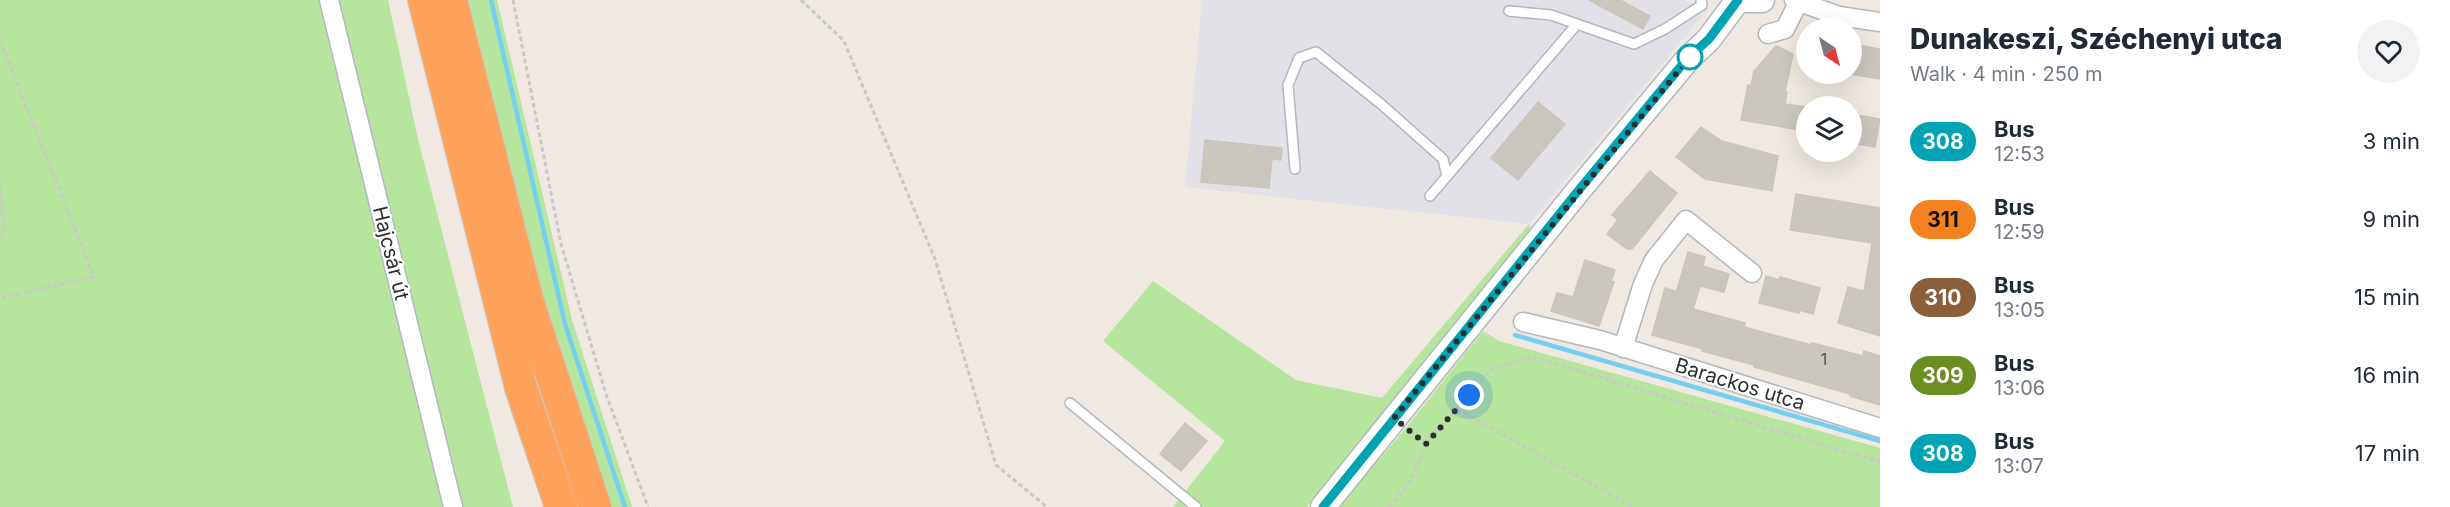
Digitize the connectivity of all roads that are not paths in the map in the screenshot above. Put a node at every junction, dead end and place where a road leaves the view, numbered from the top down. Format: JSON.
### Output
{"nodes":[{"id":1,"x":328,"y":0,"type":"edge"},
{"id":2,"x":424,"y":0,"type":"edge"},
{"id":3,"x":451,"y":0,"type":"edge"},
{"id":4,"x":1701,"y":0,"type":"edge"},
{"id":5,"x":1738,"y":0,"type":"edge"},
{"id":6,"x":1746,"y":0,"type":"edge"},
{"id":7,"x":1762,"y":0,"type":"edge"},
{"id":8,"x":1796,"y":2,"type":"edge"},
{"id":9,"x":1509,"y":11,"type":"dead end"},
{"id":10,"x":1880,"y":22,"type":"edge"},
{"id":11,"x":1577,"y":24,"type":"junction"},
{"id":12,"x":1768,"y":33,"type":"dead end"},
{"id":13,"x":1295,"y":169,"type":"dead end"},
{"id":14,"x":1447,"y":176,"type":"junction"},
{"id":15,"x":1430,"y":196,"type":"dead end"},
{"id":16,"x":1752,"y":273,"type":"dead end"},
{"id":17,"x":1523,"y":322,"type":"dead end"},
{"id":18,"x":1623,"y":348,"type":"junction"},
{"id":19,"x":521,"y":388,"type":"junction"},
{"id":20,"x":1070,"y":403,"type":"dead end"},
{"id":21,"x":1880,"y":428,"type":"edge"},
{"id":22,"x":453,"y":507,"type":"edge"},
{"id":23,"x":542,"y":507,"type":"edge"},
{"id":24,"x":561,"y":507,"type":"edge"},
{"id":25,"x":595,"y":507,"type":"edge"},
{"id":26,"x":1196,"y":507,"type":"edge"},
{"id":27,"x":1323,"y":507,"type":"edge"}],
"edges":[{"from":1,"to":22,"type":"street","name":"Hajcsár út"},
{"from":2,"to":19,"type":"highway"},
{"from":3,"to":25,"type":"highway"},
{"from":4,"to":11,"type":"lane"},
{"from":5,"to":27,"type":"street"},
{"from":6,"to":7,"type":"street"},
{"from":8,"to":10,"type":"street"},
{"from":8,"to":12,"type":"street"},
{"from":9,"to":11,"type":"lane"},
{"from":11,"to":14,"type":"lane"},
{"from":13,"to":14,"type":"lane"},
{"from":14,"to":15,"type":"lane"},
{"from":16,"to":18,"type":"street"},
{"from":17,"to":18,"type":"street","name":"Barackos utca"},
{"from":18,"to":21,"type":"street","name":"Barackos utca"},
{"from":19,"to":23,"type":"highway"},
{"from":19,"to":24,"type":"highway"},
{"from":20,"to":26,"type":"lane"}]}
